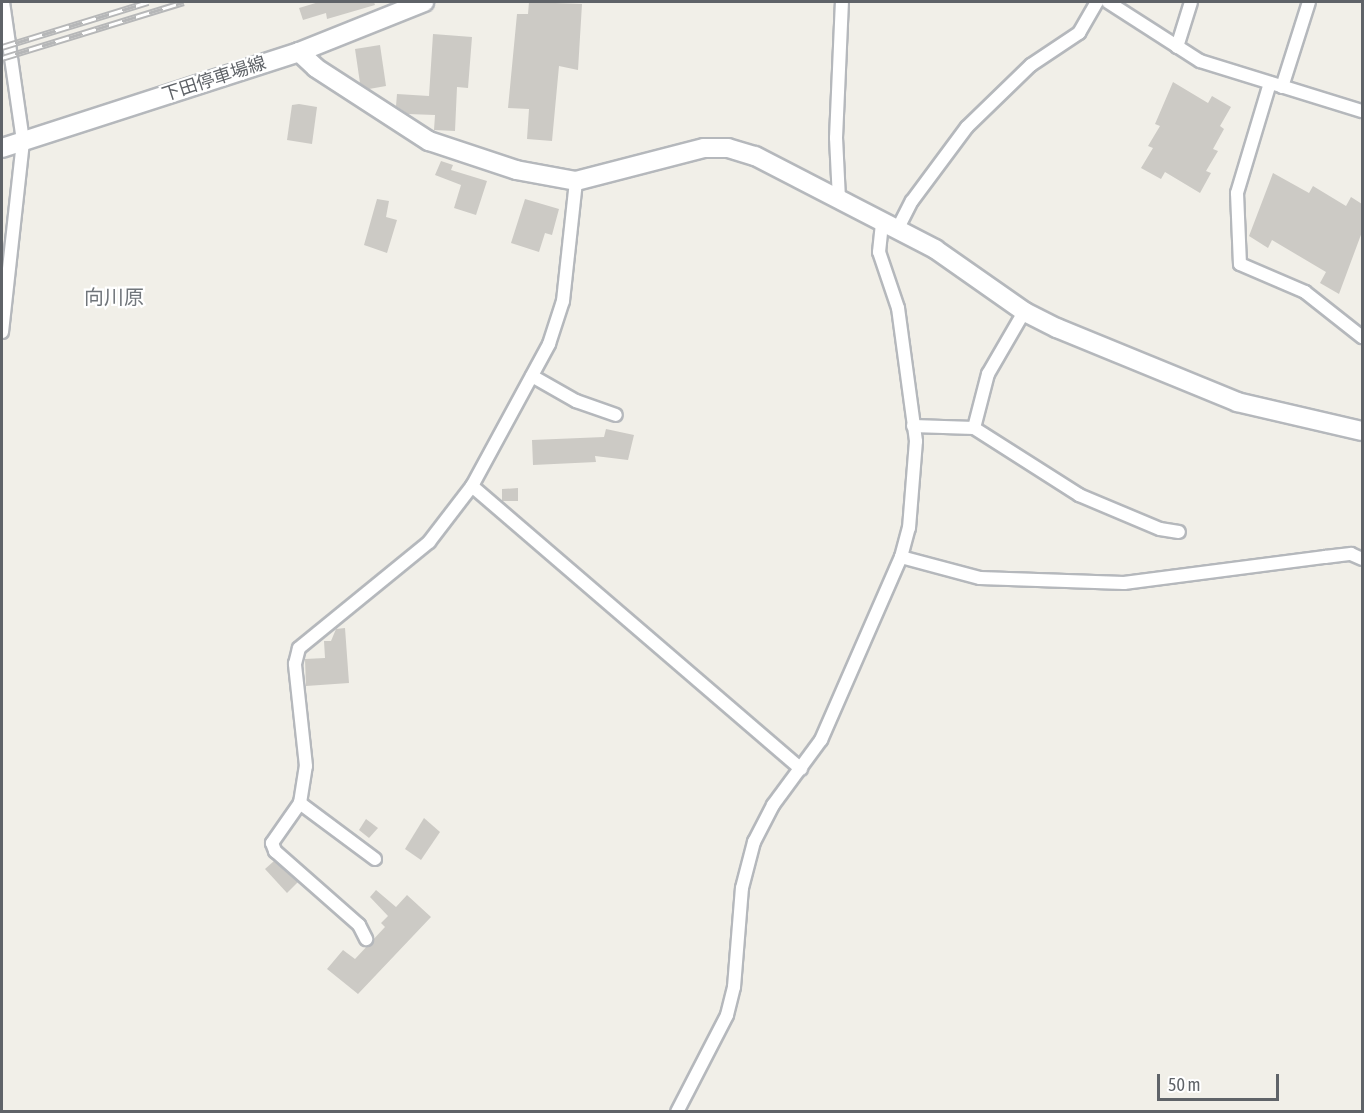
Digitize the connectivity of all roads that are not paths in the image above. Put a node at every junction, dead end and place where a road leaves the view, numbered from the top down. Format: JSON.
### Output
{"nodes":[{"id":1,"x":3,"y":2,"type":"edge"},
{"id":2,"x":424,"y":2,"type":"edge"},
{"id":3,"x":842,"y":2,"type":"edge"},
{"id":4,"x":1097,"y":2,"type":"edge"},
{"id":5,"x":1108,"y":2,"type":"edge"},
{"id":6,"x":1191,"y":2,"type":"edge"},
{"id":7,"x":1309,"y":2,"type":"edge"},
{"id":8,"x":1177,"y":47,"type":"junction"},
{"id":9,"x":299,"y":52,"type":"junction"},
{"id":10,"x":1276,"y":85,"type":"junction"},
{"id":11,"x":1362,"y":111,"type":"edge"},
{"id":12,"x":12,"y":145,"type":"edge"},
{"id":13,"x":576,"y":181,"type":"junction"},
{"id":14,"x":838,"y":199,"type":"junction"},
{"id":15,"x":890,"y":226,"type":"junction"},
{"id":16,"x":1024,"y":312,"type":"junction"},
{"id":17,"x":2,"y":332,"type":"edge"},
{"id":18,"x":1362,"y":337,"type":"edge"},
{"id":19,"x":532,"y":376,"type":"junction"},
{"id":20,"x":616,"y":415,"type":"dead end"},
{"id":21,"x":913,"y":426,"type":"junction"},
{"id":22,"x":974,"y":428,"type":"junction"},
{"id":23,"x":1362,"y":431,"type":"edge"},
{"id":24,"x":472,"y":486,"type":"junction"},
{"id":25,"x":1179,"y":532,"type":"dead end"},
{"id":26,"x":901,"y":557,"type":"junction"},
{"id":27,"x":1362,"y":559,"type":"edge"},
{"id":28,"x":801,"y":769,"type":"junction"},
{"id":29,"x":300,"y":803,"type":"junction"},
{"id":30,"x":375,"y":859,"type":"dead end"},
{"id":31,"x":366,"y":939,"type":"dead end"},
{"id":32,"x":677,"y":1112,"type":"edge"}],
"edges":[{"from":1,"to":12,"type":"street"},
{"from":2,"to":9,"type":"street","name":"下田停車場線"},
{"from":3,"to":14,"type":"street"},
{"from":4,"to":15,"type":"street"},
{"from":5,"to":8,"type":"street"},
{"from":6,"to":8,"type":"street"},
{"from":7,"to":10,"type":"street"},
{"from":8,"to":10,"type":"street"},
{"from":9,"to":12,"type":"street","name":"下田停車場線"},
{"from":9,"to":13,"type":"street"},
{"from":10,"to":11,"type":"street"},
{"from":10,"to":18,"type":"street"},
{"from":12,"to":17,"type":"street"},
{"from":13,"to":14,"type":"street"},
{"from":13,"to":19,"type":"street"},
{"from":14,"to":15,"type":"street"},
{"from":15,"to":16,"type":"street"},
{"from":15,"to":21,"type":"street"},
{"from":16,"to":22,"type":"street"},
{"from":16,"to":23,"type":"street"},
{"from":19,"to":20,"type":"street"},
{"from":19,"to":24,"type":"street"},
{"from":21,"to":22,"type":"street"},
{"from":21,"to":26,"type":"street"},
{"from":22,"to":25,"type":"street"},
{"from":24,"to":28,"type":"street"},
{"from":24,"to":29,"type":"street"},
{"from":26,"to":27,"type":"street"},
{"from":26,"to":28,"type":"street"},
{"from":28,"to":32,"type":"street"},
{"from":29,"to":30,"type":"street"},
{"from":29,"to":31,"type":"street"}]}
